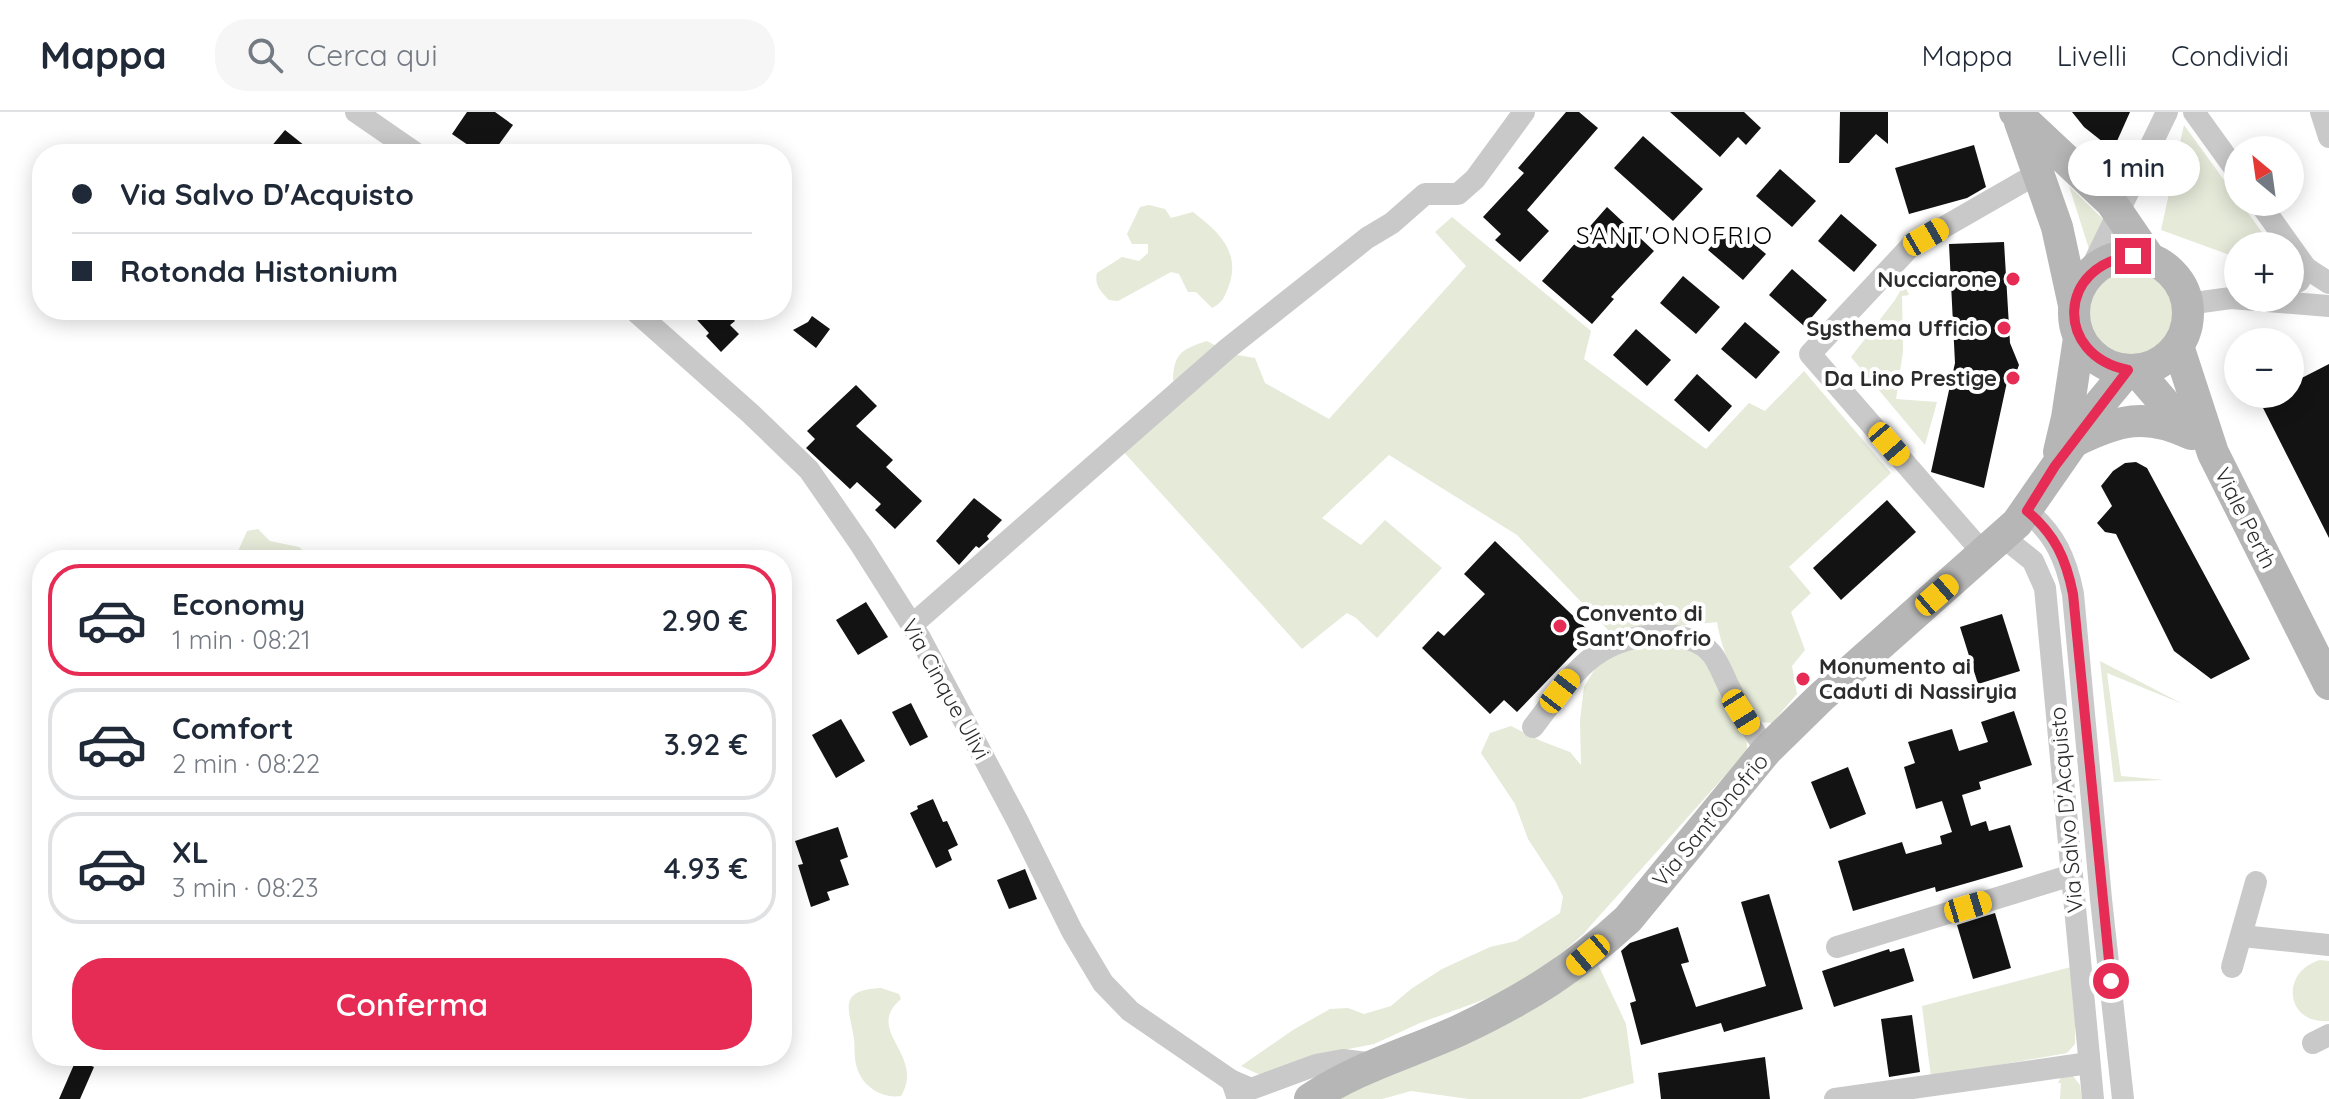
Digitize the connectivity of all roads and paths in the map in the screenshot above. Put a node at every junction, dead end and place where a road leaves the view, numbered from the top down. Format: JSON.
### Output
{"nodes":[{"id":1,"x":356,"y":112,"type":"edge"},
{"id":2,"x":1524,"y":112,"type":"edge"},
{"id":3,"x":2167,"y":112,"type":"edge"},
{"id":4,"x":2194,"y":112,"type":"edge"},
{"id":5,"x":2321,"y":112,"type":"edge"},
{"id":6,"x":2017,"y":115,"type":"edge"},
{"id":7,"x":2329,"y":137,"type":"edge"},
{"id":8,"x":402,"y":144,"type":"edge"},
{"id":9,"x":2224,"y":154,"type":"edge"},
{"id":10,"x":2142,"y":164,"type":"junction"},
{"id":11,"x":2078,"y":172,"type":"junction"},
{"id":12,"x":2038,"y":173,"type":"junction"},
{"id":13,"x":2120,"y":213,"type":"junction"},
{"id":14,"x":2269,"y":216,"type":"edge"},
{"id":15,"x":2150,"y":259,"type":"junction"},
{"id":16,"x":2306,"y":268,"type":"junction"},
{"id":17,"x":2304,"y":272,"type":"edge"},
{"id":18,"x":2088,"y":275,"type":"junction"},
{"id":19,"x":2329,"y":283,"type":"edge"},
{"id":20,"x":2224,"y":299,"type":"edge"},
{"id":21,"x":2187,"y":304,"type":"junction"},
{"id":22,"x":2304,"y":304,"type":"edge"},
{"id":23,"x":2074,"y":305,"type":"junction"},
{"id":24,"x":2329,"y":306,"type":"edge"},
{"id":25,"x":645,"y":320,"type":"edge"},
{"id":26,"x":2079,"y":338,"type":"junction"},
{"id":27,"x":2178,"y":346,"type":"junction"},
{"id":28,"x":2132,"y":370,"type":"junction"},
{"id":29,"x":2075,"y":441,"type":"junction"},
{"id":30,"x":2202,"y":444,"type":"junction"},
{"id":31,"x":2055,"y":466,"type":"junction"},
{"id":32,"x":2027,"y":511,"type":"junction"},
{"id":33,"x":1994,"y":546,"type":"junction"},
{"id":34,"x":912,"y":625,"type":"junction"},
{"id":35,"x":2329,"y":684,"type":"edge"},
{"id":36,"x":1533,"y":727,"type":"dead end"},
{"id":37,"x":1767,"y":750,"type":"junction"},
{"id":38,"x":2090,"y":782,"type":"junction"},
{"id":39,"x":2063,"y":785,"type":"junction"},
{"id":40,"x":2072,"y":875,"type":"junction"},
{"id":41,"x":2256,"y":882,"type":"dead end"},
{"id":42,"x":2242,"y":936,"type":"junction"},
{"id":43,"x":2329,"y":945,"type":"edge"},
{"id":44,"x":1837,"y":947,"type":"dead end"},
{"id":45,"x":2232,"y":967,"type":"dead end"},
{"id":46,"x":2089,"y":1063,"type":"junction"},
{"id":47,"x":1377,"y":1064,"type":"junction"},
{"id":48,"x":1235,"y":1090,"type":"edge"},
{"id":49,"x":1310,"y":1099,"type":"edge"},
{"id":50,"x":1835,"y":1099,"type":"edge"},
{"id":51,"x":2093,"y":1099,"type":"edge"},
{"id":52,"x":2123,"y":1099,"type":"edge"}],
"edges":[{"from":1,"to":8,"type":"street"},
{"from":2,"to":34,"type":"street"},
{"from":3,"to":10,"type":"street"},
{"from":4,"to":9,"type":"street"},
{"from":5,"to":7,"type":"street"},
{"from":6,"to":11,"type":"street"},
{"from":6,"to":12,"type":"street"},
{"from":10,"to":11,"type":"street"},
{"from":10,"to":13,"type":"street"},
{"from":11,"to":13,"type":"street"},
{"from":12,"to":23,"type":"street"},
{"from":12,"to":33,"type":"street","name":"Via Salvo D'Acquisto"},
{"from":13,"to":15,"type":"street"},
{"from":13,"to":18,"type":"street"},
{"from":14,"to":16,"type":"street"},
{"from":15,"to":18,"type":"street"},
{"from":15,"to":21,"type":"street"},
{"from":16,"to":17,"type":"street"},
{"from":16,"to":19,"type":"street"},
{"from":18,"to":23,"type":"street"},
{"from":20,"to":21,"type":"street"},
{"from":21,"to":27,"type":"street"},
{"from":22,"to":24,"type":"street"},
{"from":23,"to":26,"type":"street"},
{"from":25,"to":34,"type":"street","name":"Via Cinque Ulivi"},
{"from":26,"to":28,"type":"street"},
{"from":26,"to":31,"type":"street","name":"Via Sant'Onofrio"},
{"from":27,"to":28,"type":"street"},
{"from":27,"to":30,"type":"street","name":"Viale Perth"},
{"from":28,"to":29,"type":"street","name":"Via Sant'Onofrio"},
{"from":28,"to":30,"type":"street","name":"Viale Perth"},
{"from":29,"to":30,"type":"street","name":"Via Sant'Onofrio"},
{"from":29,"to":31,"type":"street","name":"Via Sant'Onofrio"},
{"from":30,"to":35,"type":"street","name":"Viale Perth"},
{"from":31,"to":32,"type":"street","name":"Via Sant'Onofrio"},
{"from":32,"to":33,"type":"street","name":"Via Sant'Onofrio"},
{"from":32,"to":38,"type":"street","name":"Via Salvo D'Acquisto"},
{"from":33,"to":37,"type":"street","name":"Via Sant'Onofrio"},
{"from":33,"to":39,"type":"street","name":"Via Salvo D'Acquisto"},
{"from":34,"to":48,"type":"street","name":"Via Cinque Ulivi"},
{"from":36,"to":37,"type":"street"},
{"from":37,"to":47,"type":"street","name":"Via Sant'Onofrio"},
{"from":38,"to":39,"type":"street"},
{"from":38,"to":52,"type":"street","name":"Via Salvo D'Acquisto"},
{"from":39,"to":40,"type":"street","name":"Via Salvo D'Acquisto"},
{"from":40,"to":44,"type":"street"},
{"from":40,"to":46,"type":"street","name":"Via Salvo D'Acquisto"},
{"from":41,"to":42,"type":"street"},
{"from":42,"to":43,"type":"street"},
{"from":42,"to":45,"type":"street"},
{"from":46,"to":50,"type":"street"},
{"from":46,"to":51,"type":"street","name":"Via Salvo D'Acquisto"},
{"from":47,"to":48,"type":"street"},
{"from":47,"to":49,"type":"street","name":"Via Sant'Onofrio"}]}
